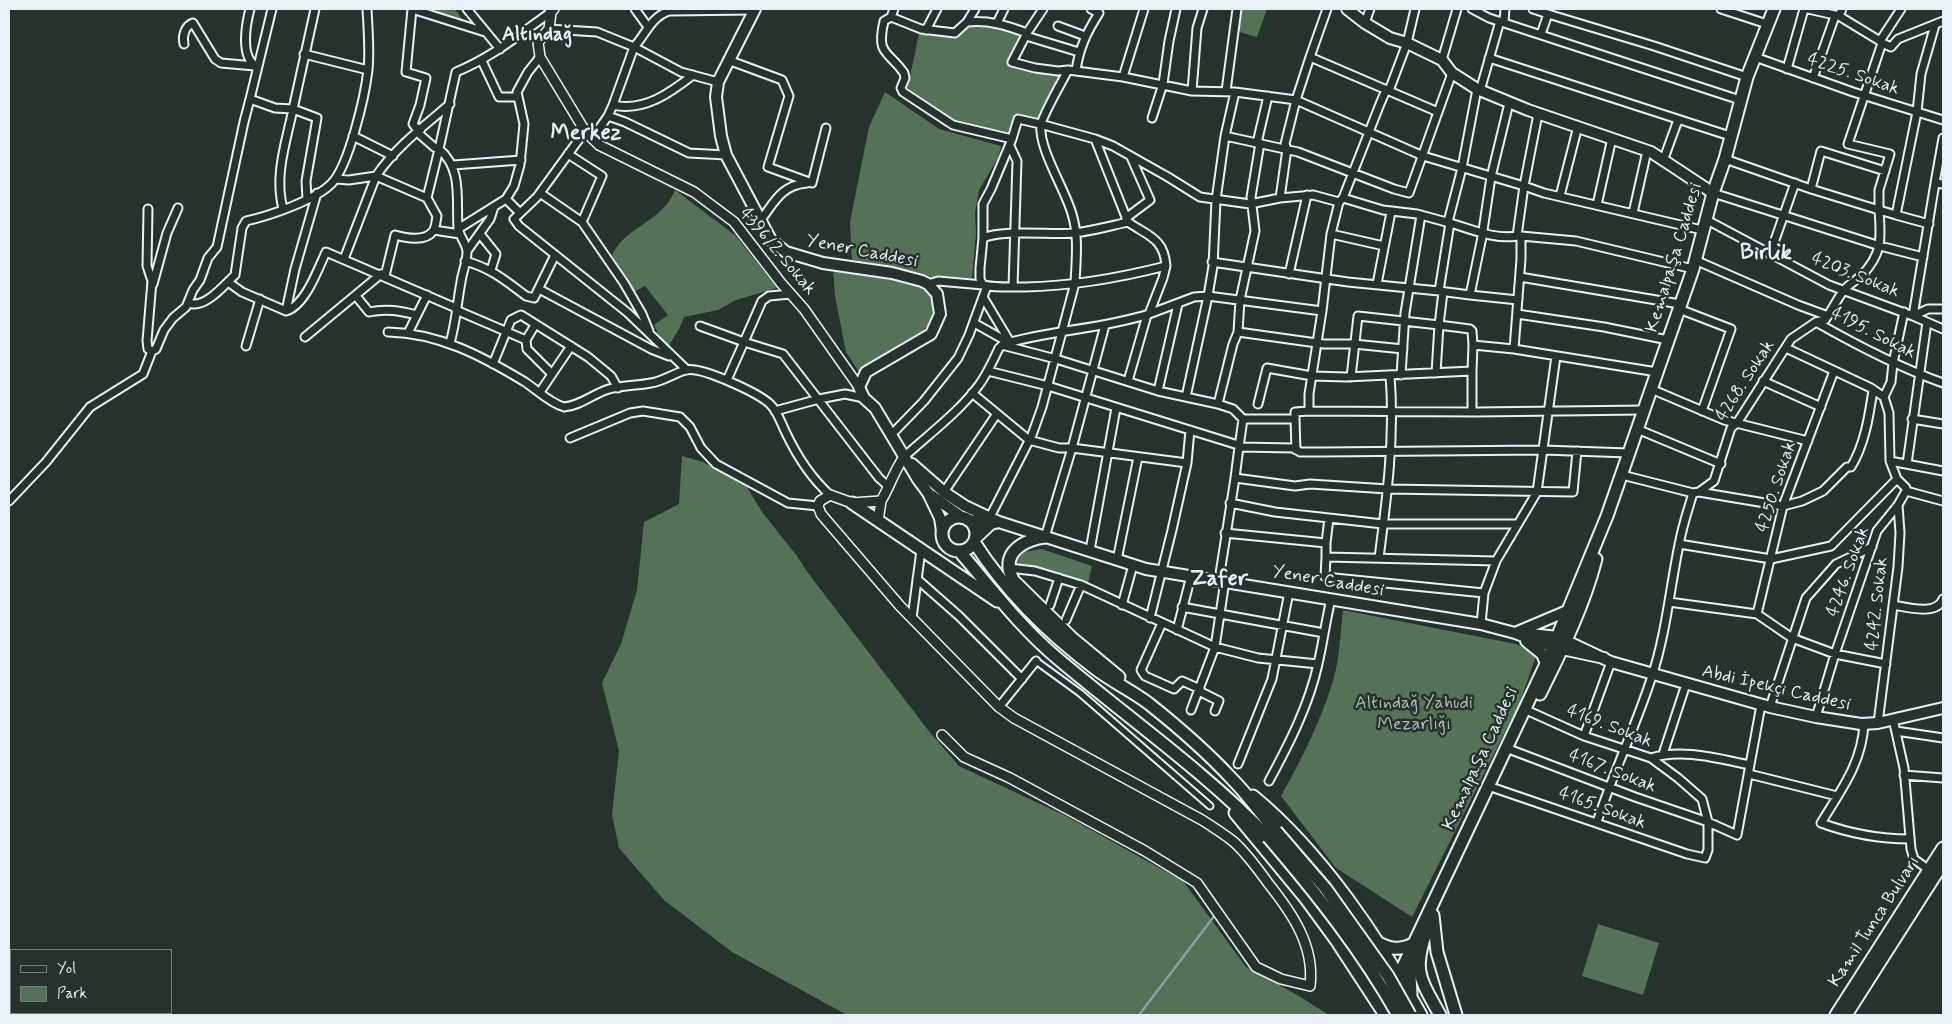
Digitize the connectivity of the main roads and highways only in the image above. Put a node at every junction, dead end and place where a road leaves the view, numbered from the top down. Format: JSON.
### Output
{"nodes":[{"id":1,"x":754,"y":9,"type":"edge"},
{"id":2,"x":1347,"y":9,"type":"edge"},
{"id":3,"x":1774,"y":9,"type":"edge"},
{"id":4,"x":1712,"y":193,"type":"junction"},
{"id":5,"x":904,"y":457,"type":"junction"},
{"id":6,"x":928,"y":493,"type":"junction"},
{"id":7,"x":852,"y":503,"type":"road end"},
{"id":8,"x":1607,"y":516,"type":"junction"},
{"id":9,"x":966,"y":519,"type":"junction"},
{"id":10,"x":993,"y":521,"type":"junction"},
{"id":11,"x":942,"y":531,"type":"junction"},
{"id":12,"x":1045,"y":537,"type":"junction"},
{"id":13,"x":975,"y":540,"type":"junction"},
{"id":14,"x":960,"y":552,"type":"junction"},
{"id":15,"x":1005,"y":606,"type":"junction"},
{"id":16,"x":1568,"y":611,"type":"junction"},
{"id":17,"x":1515,"y":633,"type":"junction"},
{"id":18,"x":1560,"y":643,"type":"junction"},
{"id":19,"x":1580,"y":653,"type":"joint"},
{"id":20,"x":1607,"y":660,"type":"junction"},
{"id":21,"x":1546,"y":664,"type":"junction"},
{"id":22,"x":1146,"y":702,"type":"junction"},
{"id":23,"x":1943,"y":708,"type":"edge"},
{"id":24,"x":1528,"y":711,"type":"junction"},
{"id":25,"x":1232,"y":779,"type":"junction"},
{"id":26,"x":1208,"y":780,"type":"junction"},
{"id":27,"x":1491,"y":787,"type":"junction"},
{"id":28,"x":1272,"y":834,"type":"junction"},
{"id":29,"x":1943,"y":848,"type":"edge"},
{"id":30,"x":1943,"y":863,"type":"edge"},
{"id":31,"x":1431,"y":919,"type":"junction"},
{"id":32,"x":1377,"y":942,"type":"junction"},
{"id":33,"x":1412,"y":944,"type":"junction"},
{"id":34,"x":1398,"y":975,"type":"junction"},
{"id":35,"x":1414,"y":1003,"type":"junction"},
{"id":36,"x":1386,"y":1015,"type":"edge"},
{"id":37,"x":1398,"y":1015,"type":"edge"},
{"id":38,"x":1410,"y":1015,"type":"edge"},
{"id":39,"x":1421,"y":1015,"type":"edge"},
{"id":40,"x":1440,"y":1015,"type":"edge"},
{"id":41,"x":1456,"y":1015,"type":"edge"},
{"id":42,"x":1836,"y":1015,"type":"edge"},
{"id":43,"x":1846,"y":1015,"type":"edge"}],
"edges":[{"from":1,"to":5,"type":"main road","name":"Yener Caddesi"},
{"from":2,"to":4,"type":"main road"},
{"from":3,"to":4,"type":"main road","name":"Kemalpaşa Caddesi"},
{"from":4,"to":8,"type":"main road","name":"Kemalpaşa Caddesi"},
{"from":5,"to":6,"type":"main road","name":"Yener Caddesi"},
{"from":5,"to":10,"type":"main road"},
{"from":6,"to":9,"type":"main road","name":"Yener Caddesi"},
{"from":6,"to":11,"type":"main road","name":"Yener Caddesi"},
{"from":7,"to":15,"type":"main road"},
{"from":8,"to":16,"type":"main road","name":"Kemalpaşa Caddesi"},
{"from":8,"to":18,"type":"main road","name":"Kemalpaşa Caddesi"},
{"from":9,"to":10,"type":"main road","name":"Yener Caddesi"},
{"from":9,"to":11,"type":"main road"},
{"from":9,"to":13,"type":"main road"},
{"from":10,"to":12,"type":"main road","name":"Yener Caddesi"},
{"from":10,"to":13,"type":"main road"},
{"from":11,"to":14,"type":"main road"},
{"from":12,"to":17,"type":"main road","name":"Yener Caddesi"},
{"from":12,"to":22,"type":"main road"},
{"from":13,"to":14,"type":"main road"},
{"from":13,"to":22,"type":"main road"},
{"from":14,"to":15,"type":"main road"},
{"from":15,"to":26,"type":"main road"},
{"from":16,"to":17,"type":"main road"},
{"from":16,"to":18,"type":"main road","name":"Kemalpaşa Caddesi"},
{"from":17,"to":18,"type":"main road","name":"Yener Caddesi"},
{"from":17,"to":21,"type":"main road","name":"Yener Caddesi"},
{"from":18,"to":19,"type":"main road","name":"Yener Caddesi"},
{"from":18,"to":20,"type":"main road","name":"Abdi İpekçi Caddesi"},
{"from":18,"to":21,"type":"main road","name":"Kemalpaşa Caddesi"},
{"from":18,"to":24,"type":"main road"},
{"from":19,"to":20,"type":"main road","name":"Abdi İpekçi Caddesi"},
{"from":20,"to":23,"type":"main road","name":"Abdi İpekçi Caddesi"},
{"from":21,"to":24,"type":"main road","name":"Kemalpaşa Caddesi"},
{"from":22,"to":25,"type":"main road"},
{"from":24,"to":27,"type":"main road","name":"Kemalpaşa Caddesi"},
{"from":25,"to":28,"type":"main road"},
{"from":25,"to":32,"type":"main road"},
{"from":26,"to":28,"type":"main road"},
{"from":26,"to":36,"type":"main road"},
{"from":27,"to":31,"type":"main road"},
{"from":27,"to":33,"type":"main road","name":"Kemalpaşa Caddesi"},
{"from":28,"to":37,"type":"main road","bridge":true},
{"from":28,"to":38,"type":"main road","bridge":true},
{"from":29,"to":42,"type":"main road","name":"Kamil Tunca Bulvarı"},
{"from":30,"to":43,"type":"main road","name":"Kamil Tunca Bulvarı"},
{"from":31,"to":35,"type":"main road"},
{"from":31,"to":40,"type":"main road"},
{"from":31,"to":41,"type":"main road"},
{"from":32,"to":33,"type":"main road"},
{"from":32,"to":34,"type":"main road"},
{"from":33,"to":34,"type":"main road","name":"Kemalpaşa Caddesi"},
{"from":34,"to":35,"type":"main road"},
{"from":34,"to":36,"type":"main road","name":"Kemalpaşa Caddesi"},
{"from":35,"to":39,"type":"main road"}]}
